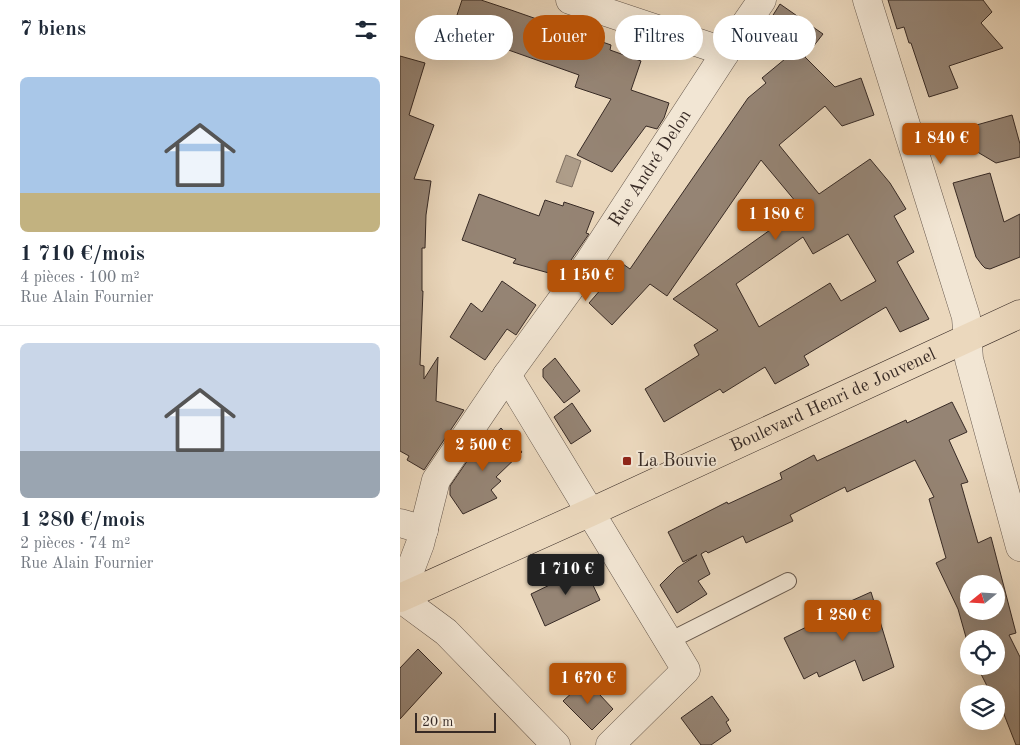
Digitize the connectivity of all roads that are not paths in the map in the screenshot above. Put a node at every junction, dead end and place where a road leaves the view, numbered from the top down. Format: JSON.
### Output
{"nodes":[{"id":1,"x":570,"y":0,"type":"edge"},
{"id":2,"x":762,"y":0,"type":"edge"},
{"id":3,"x":867,"y":0,"type":"edge"},
{"id":4,"x":752,"y":15,"type":"edge"},
{"id":5,"x":713,"y":48,"type":"edge"},
{"id":6,"x":721,"y":60,"type":"edge"},
{"id":7,"x":1020,"y":314,"type":"edge"},
{"id":8,"x":968,"y":338,"type":"junction"},
{"id":9,"x":507,"y":375,"type":"junction"},
{"id":10,"x":590,"y":512,"type":"junction"},
{"id":11,"x":412,"y":526,"type":"edge"},
{"id":12,"x":1020,"y":547,"type":"edge"},
{"id":13,"x":788,"y":581,"type":"dead end"},
{"id":14,"x":400,"y":598,"type":"edge"},
{"id":15,"x":669,"y":641,"type":"junction"},
{"id":16,"x":556,"y":745,"type":"edge"},
{"id":17,"x":610,"y":745,"type":"edge"}],
"edges":[{"from":1,"to":5,"type":"street"},
{"from":2,"to":4,"type":"street","name":"Rue André Delon"},
{"from":3,"to":8,"type":"street"},
{"from":6,"to":9,"type":"street","name":"Rue André Delon"},
{"from":7,"to":8,"type":"main road","name":"Boulevard Henri de Jouvenel"},
{"from":8,"to":10,"type":"main road","name":"Boulevard Henri de Jouvenel"},
{"from":8,"to":12,"type":"street"},
{"from":9,"to":10,"type":"street"},
{"from":9,"to":11,"type":"street","name":"Rue André Delon"},
{"from":10,"to":14,"type":"main road","name":"Boulevard Henri de Jouvenel"},
{"from":10,"to":15,"type":"street"},
{"from":11,"to":14,"type":"street","name":"Rue André Delon"},
{"from":13,"to":15,"type":"lane"},
{"from":14,"to":16,"type":"street"},
{"from":15,"to":17,"type":"street"}]}
